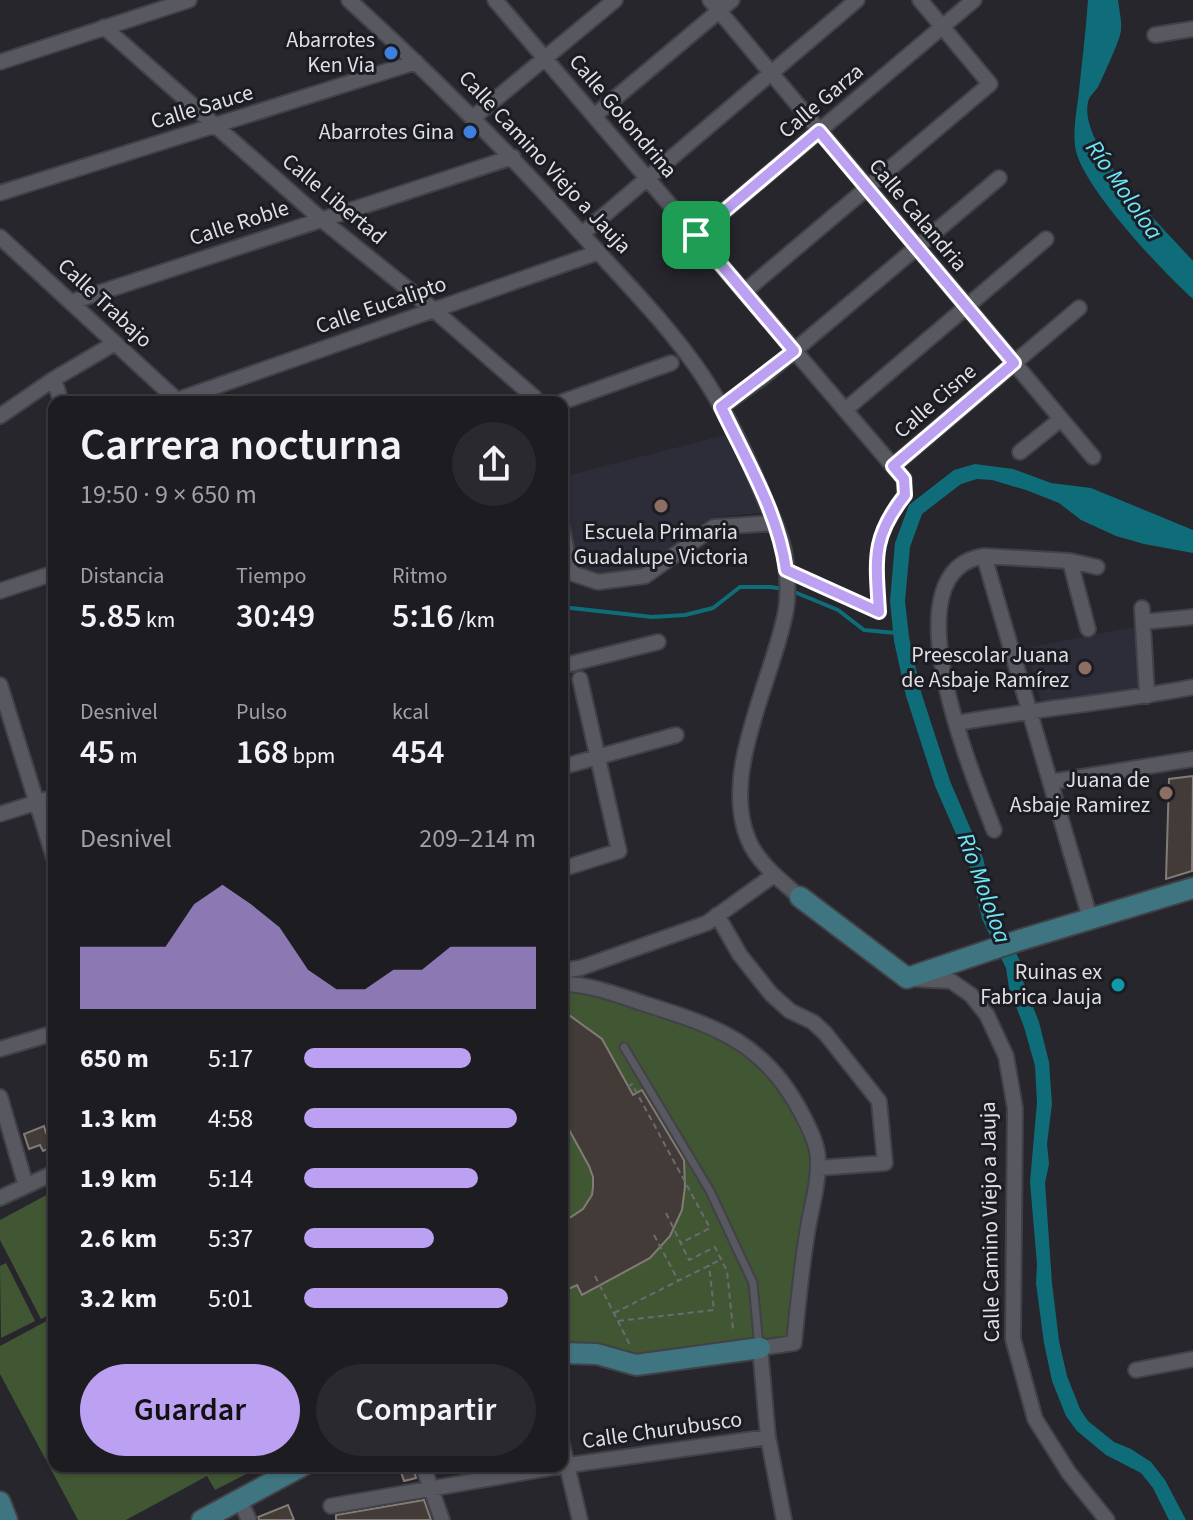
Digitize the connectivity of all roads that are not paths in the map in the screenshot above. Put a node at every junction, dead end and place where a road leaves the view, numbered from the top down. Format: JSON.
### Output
{"nodes":[{"id":1,"x":189,"y":0,"type":"edge"},
{"id":2,"x":349,"y":0,"type":"edge"},
{"id":3,"x":495,"y":0,"type":"edge"},
{"id":4,"x":615,"y":0,"type":"edge"},
{"id":5,"x":732,"y":0,"type":"edge"},
{"id":6,"x":857,"y":0,"type":"edge"},
{"id":7,"x":920,"y":0,"type":"edge"},
{"id":8,"x":974,"y":0,"type":"edge"},
{"id":9,"x":714,"y":6,"type":"edge"},
{"id":10,"x":104,"y":27,"type":"junction"},
{"id":11,"x":942,"y":27,"type":"junction"},
{"id":12,"x":1193,"y":29,"type":"edge"},
{"id":13,"x":1155,"y":35,"type":"dead end"},
{"id":14,"x":545,"y":58,"type":"junction"},
{"id":15,"x":0,"y":62,"type":"edge"},
{"id":16,"x":416,"y":62,"type":"junction"},
{"id":17,"x":771,"y":73,"type":"junction"},
{"id":18,"x":594,"y":116,"type":"junction"},
{"id":19,"x":474,"y":117,"type":"junction"},
{"id":20,"x":216,"y":127,"type":"junction"},
{"id":21,"x":819,"y":131,"type":"junction"},
{"id":22,"x":513,"y":157,"type":"junction"},
{"id":23,"x":999,"y":178,"type":"dead end"},
{"id":24,"x":647,"y":179,"type":"junction"},
{"id":25,"x":867,"y":188,"type":"junction"},
{"id":26,"x":0,"y":193,"type":"edge"},
{"id":27,"x":321,"y":219,"type":"junction"},
{"id":28,"x":582,"y":234,"type":"junction"},
{"id":29,"x":696,"y":235,"type":"junction"},
{"id":30,"x":0,"y":237,"type":"edge"},
{"id":31,"x":1046,"y":239,"type":"dead end"},
{"id":32,"x":917,"y":247,"type":"junction"},
{"id":33,"x":599,"y":252,"type":"junction"},
{"id":34,"x":744,"y":292,"type":"junction"},
{"id":35,"x":71,"y":302,"type":"junction"},
{"id":36,"x":967,"y":306,"type":"junction"},
{"id":37,"x":1079,"y":308,"type":"dead end"},
{"id":38,"x":434,"y":310,"type":"junction"},
{"id":39,"x":115,"y":343,"type":"junction"},
{"id":40,"x":794,"y":351,"type":"junction"},
{"id":41,"x":671,"y":363,"type":"dead end"},
{"id":42,"x":1014,"y":363,"type":"junction"},
{"id":43,"x":54,"y":379,"type":"junction"},
{"id":44,"x":59,"y":396,"type":"edge"},
{"id":45,"x":173,"y":396,"type":"edge"},
{"id":46,"x":192,"y":396,"type":"edge"},
{"id":47,"x":529,"y":396,"type":"edge"},
{"id":48,"x":568,"y":400,"type":"edge"},
{"id":49,"x":721,"y":407,"type":"junction"},
{"id":50,"x":845,"y":410,"type":"junction"},
{"id":51,"x":0,"y":416,"type":"edge"},
{"id":52,"x":1061,"y":419,"type":"junction"},
{"id":53,"x":1020,"y":452,"type":"dead end"},
{"id":54,"x":1093,"y":457,"type":"dead end"},
{"id":55,"x":893,"y":466,"type":"junction"},
{"id":56,"x":904,"y":479,"type":"road end"},
{"id":57,"x":775,"y":523,"type":"junction"},
{"id":58,"x":984,"y":556,"type":"junction"},
{"id":59,"x":568,"y":558,"type":"edge"},
{"id":60,"x":1070,"y":561,"type":"junction"},
{"id":61,"x":1097,"y":567,"type":"dead end"},
{"id":62,"x":48,"y":575,"type":"edge"},
{"id":63,"x":0,"y":591,"type":"edge"},
{"id":64,"x":1193,"y":617,"type":"edge"},
{"id":65,"x":1088,"y":629,"type":"dead end"},
{"id":66,"x":658,"y":642,"type":"dead end"},
{"id":67,"x":568,"y":664,"type":"edge"},
{"id":68,"x":580,"y":679,"type":"dead end"},
{"id":69,"x":0,"y":685,"type":"edge"},
{"id":70,"x":1193,"y":687,"type":"edge"},
{"id":71,"x":1147,"y":696,"type":"junction"},
{"id":72,"x":1030,"y":710,"type":"junction"},
{"id":73,"x":957,"y":723,"type":"junction"},
{"id":74,"x":6,"y":724,"type":"edge"},
{"id":75,"x":676,"y":735,"type":"dead end"},
{"id":76,"x":599,"y":756,"type":"junction"},
{"id":77,"x":1193,"y":759,"type":"edge"},
{"id":78,"x":568,"y":765,"type":"edge"},
{"id":79,"x":1050,"y":782,"type":"junction"},
{"id":80,"x":48,"y":799,"type":"edge"},
{"id":81,"x":35,"y":803,"type":"junction"},
{"id":82,"x":0,"y":814,"type":"edge"},
{"id":83,"x":994,"y":830,"type":"dead end"},
{"id":84,"x":48,"y":841,"type":"edge"},
{"id":85,"x":568,"y":867,"type":"edge"},
{"id":86,"x":774,"y":875,"type":"junction"},
{"id":87,"x":1193,"y":888,"type":"edge"},
{"id":88,"x":800,"y":897,"type":"joint"},
{"id":89,"x":717,"y":915,"type":"junction"},
{"id":90,"x":1090,"y":918,"type":"junction"},
{"id":91,"x":568,"y":970,"type":"edge"},
{"id":92,"x":907,"y":978,"type":"junction"},
{"id":93,"x":568,"y":985,"type":"edge"},
{"id":94,"x":48,"y":1035,"type":"edge"},
{"id":95,"x":624,"y":1047,"type":"dead end"},
{"id":96,"x":0,"y":1049,"type":"edge"},
{"id":97,"x":0,"y":1097,"type":"edge"},
{"id":98,"x":818,"y":1168,"type":"junction"},
{"id":99,"x":48,"y":1176,"type":"edge"},
{"id":100,"x":26,"y":1186,"type":"junction"},
{"id":101,"x":0,"y":1198,"type":"edge"},
{"id":102,"x":760,"y":1348,"type":"junction"},
{"id":103,"x":568,"y":1352,"type":"edge"},
{"id":104,"x":1193,"y":1359,"type":"edge"},
{"id":105,"x":1136,"y":1370,"type":"dead end"},
{"id":106,"x":768,"y":1437,"type":"junction"},
{"id":107,"x":568,"y":1465,"type":"edge"},
{"id":108,"x":291,"y":1472,"type":"edge"},
{"id":109,"x":426,"y":1472,"type":"edge"},
{"id":110,"x":529,"y":1472,"type":"edge"},
{"id":111,"x":565,"y":1472,"type":"edge"},
{"id":112,"x":433,"y":1489,"type":"junction"},
{"id":113,"x":240,"y":1500,"type":"junction"},
{"id":114,"x":0,"y":1502,"type":"edge"},
{"id":115,"x":331,"y":1506,"type":"dead end"},
{"id":116,"x":7,"y":1520,"type":"edge"},
{"id":117,"x":202,"y":1520,"type":"edge"},
{"id":118,"x":249,"y":1520,"type":"edge"},
{"id":119,"x":442,"y":1520,"type":"edge"},
{"id":120,"x":580,"y":1520,"type":"edge"},
{"id":121,"x":784,"y":1520,"type":"edge"},
{"id":122,"x":1107,"y":1520,"type":"edge"}],
"edges":[{"from":1,"to":10,"type":"street"},
{"from":2,"to":16,"type":"street","name":"Calle Camino Viejo a Jauja"},
{"from":3,"to":14,"type":"street","name":"Calle Golondrina"},
{"from":4,"to":14,"type":"street"},
{"from":5,"to":9,"type":"street"},
{"from":6,"to":17,"type":"street"},
{"from":7,"to":11,"type":"street"},
{"from":8,"to":11,"type":"street","name":"Calle Garza"},
{"from":9,"to":17,"type":"street","name":"Calle Calandria"},
{"from":9,"to":18,"type":"street"},
{"from":10,"to":15,"type":"street"},
{"from":10,"to":20,"type":"street","name":"Calle Libertad"},
{"from":11,"to":21,"type":"street","name":"Calle Garza"},
{"from":11,"to":25,"type":"street"},
{"from":12,"to":13,"type":"street"},
{"from":14,"to":18,"type":"street","name":"Calle Golondrina"},
{"from":14,"to":19,"type":"street"},
{"from":16,"to":19,"type":"street","name":"Calle Camino Viejo a Jauja"},
{"from":16,"to":20,"type":"street","name":"Calle Sauce"},
{"from":17,"to":21,"type":"street","name":"Calle Calandria"},
{"from":17,"to":24,"type":"street"},
{"from":18,"to":24,"type":"street","name":"Calle Golondrina"},
{"from":19,"to":22,"type":"street","name":"Calle Camino Viejo a Jauja"},
{"from":20,"to":26,"type":"street","name":"Calle Sauce"},
{"from":20,"to":27,"type":"street","name":"Calle Libertad"},
{"from":21,"to":25,"type":"street","name":"Calle Calandria"},
{"from":21,"to":29,"type":"street","name":"Calle Garza"},
{"from":22,"to":27,"type":"street","name":"Calle Roble"},
{"from":22,"to":28,"type":"street","name":"Calle Camino Viejo a Jauja"},
{"from":23,"to":32,"type":"street"},
{"from":24,"to":28,"type":"street"},
{"from":24,"to":29,"type":"street","name":"Calle Golondrina"},
{"from":25,"to":32,"type":"street","name":"Calle Calandria"},
{"from":25,"to":34,"type":"street"},
{"from":27,"to":35,"type":"street","name":"Calle Roble"},
{"from":27,"to":38,"type":"street","name":"Calle Libertad"},
{"from":28,"to":33,"type":"street","name":"Calle Camino Viejo a Jauja"},
{"from":29,"to":34,"type":"street","name":"Calle Golondrina"},
{"from":30,"to":35,"type":"street","name":"Calle Trabajo"},
{"from":31,"to":36,"type":"street"},
{"from":32,"to":36,"type":"street","name":"Calle Calandria"},
{"from":32,"to":40,"type":"street"},
{"from":33,"to":38,"type":"street","name":"Calle Eucalipto"},
{"from":33,"to":49,"type":"street","name":"Calle Camino Viejo a Jauja"},
{"from":34,"to":40,"type":"street","name":"Calle Golondrina"},
{"from":35,"to":39,"type":"street","name":"Calle Trabajo"},
{"from":36,"to":42,"type":"street","name":"Calle Calandria"},
{"from":36,"to":50,"type":"street"},
{"from":37,"to":42,"type":"street","name":"Calle Cisne"},
{"from":38,"to":46,"type":"street","name":"Calle Eucalipto"},
{"from":38,"to":47,"type":"street","name":"Calle Libertad"},
{"from":39,"to":43,"type":"street"},
{"from":39,"to":45,"type":"street","name":"Calle Trabajo"},
{"from":40,"to":49,"type":"street"},
{"from":40,"to":50,"type":"street","name":"Calle Golondrina"},
{"from":41,"to":48,"type":"street"},
{"from":42,"to":52,"type":"street","name":"Calle Calandria"},
{"from":42,"to":55,"type":"street","name":"Calle Cisne"},
{"from":43,"to":44,"type":"street"},
{"from":43,"to":51,"type":"street"},
{"from":49,"to":57,"type":"street","name":"Calle Camino Viejo a Jauja"},
{"from":50,"to":55,"type":"street","name":"Calle Golondrina"},
{"from":52,"to":53,"type":"street"},
{"from":52,"to":54,"type":"street","name":"Calle Calandria"},
{"from":55,"to":56,"type":"street","name":"Calle Golondrina"},
{"from":57,"to":59,"type":"street"},
{"from":57,"to":86,"type":"street","name":"Calle Camino Viejo a Jauja"},
{"from":58,"to":60,"type":"street"},
{"from":58,"to":72,"type":"street"},
{"from":58,"to":73,"type":"street"},
{"from":60,"to":61,"type":"street"},
{"from":60,"to":65,"type":"street"},
{"from":62,"to":63,"type":"street"},
{"from":64,"to":71,"type":"street"},
{"from":66,"to":67,"type":"street"},
{"from":68,"to":76,"type":"street"},
{"from":69,"to":74,"type":"street"},
{"from":70,"to":71,"type":"street"},
{"from":71,"to":72,"type":"street"},
{"from":72,"to":73,"type":"street"},
{"from":72,"to":79,"type":"street"},
{"from":73,"to":83,"type":"street"},
{"from":74,"to":81,"type":"street"},
{"from":75,"to":76,"type":"street"},
{"from":76,"to":78,"type":"street"},
{"from":76,"to":85,"type":"street"},
{"from":77,"to":79,"type":"street"},
{"from":79,"to":90,"type":"street"},
{"from":80,"to":81,"type":"street"},
{"from":81,"to":82,"type":"street"},
{"from":81,"to":84,"type":"street"},
{"from":86,"to":88,"type":"street","name":"Calle Camino Viejo a Jauja"},
{"from":86,"to":89,"type":"street"},
{"from":87,"to":90,"type":"street"},
{"from":88,"to":92,"type":"street","name":"Calle Camino Viejo a Jauja"},
{"from":89,"to":91,"type":"street"},
{"from":89,"to":98,"type":"street"},
{"from":90,"to":92,"type":"street"},
{"from":92,"to":122,"type":"street","name":"Calle Camino Viejo a Jauja"},
{"from":93,"to":98,"type":"street"},
{"from":94,"to":96,"type":"street"},
{"from":95,"to":102,"type":"lane"},
{"from":97,"to":100,"type":"street"},
{"from":98,"to":102,"type":"street"},
{"from":99,"to":100,"type":"street"},
{"from":100,"to":101,"type":"street"},
{"from":102,"to":103,"type":"street"},
{"from":102,"to":106,"type":"street"},
{"from":104,"to":105,"type":"street"},
{"from":106,"to":107,"type":"street","name":"Calle Churubusco"},
{"from":106,"to":121,"type":"street"},
{"from":108,"to":113,"type":"street"},
{"from":109,"to":112,"type":"street"},
{"from":110,"to":112,"type":"street","name":"Calle Churubusco"},
{"from":111,"to":120,"type":"street"},
{"from":112,"to":115,"type":"street","name":"Calle Churubusco"},
{"from":112,"to":119,"type":"street"},
{"from":113,"to":117,"type":"street"},
{"from":113,"to":118,"type":"street"},
{"from":114,"to":116,"type":"street"}]}
